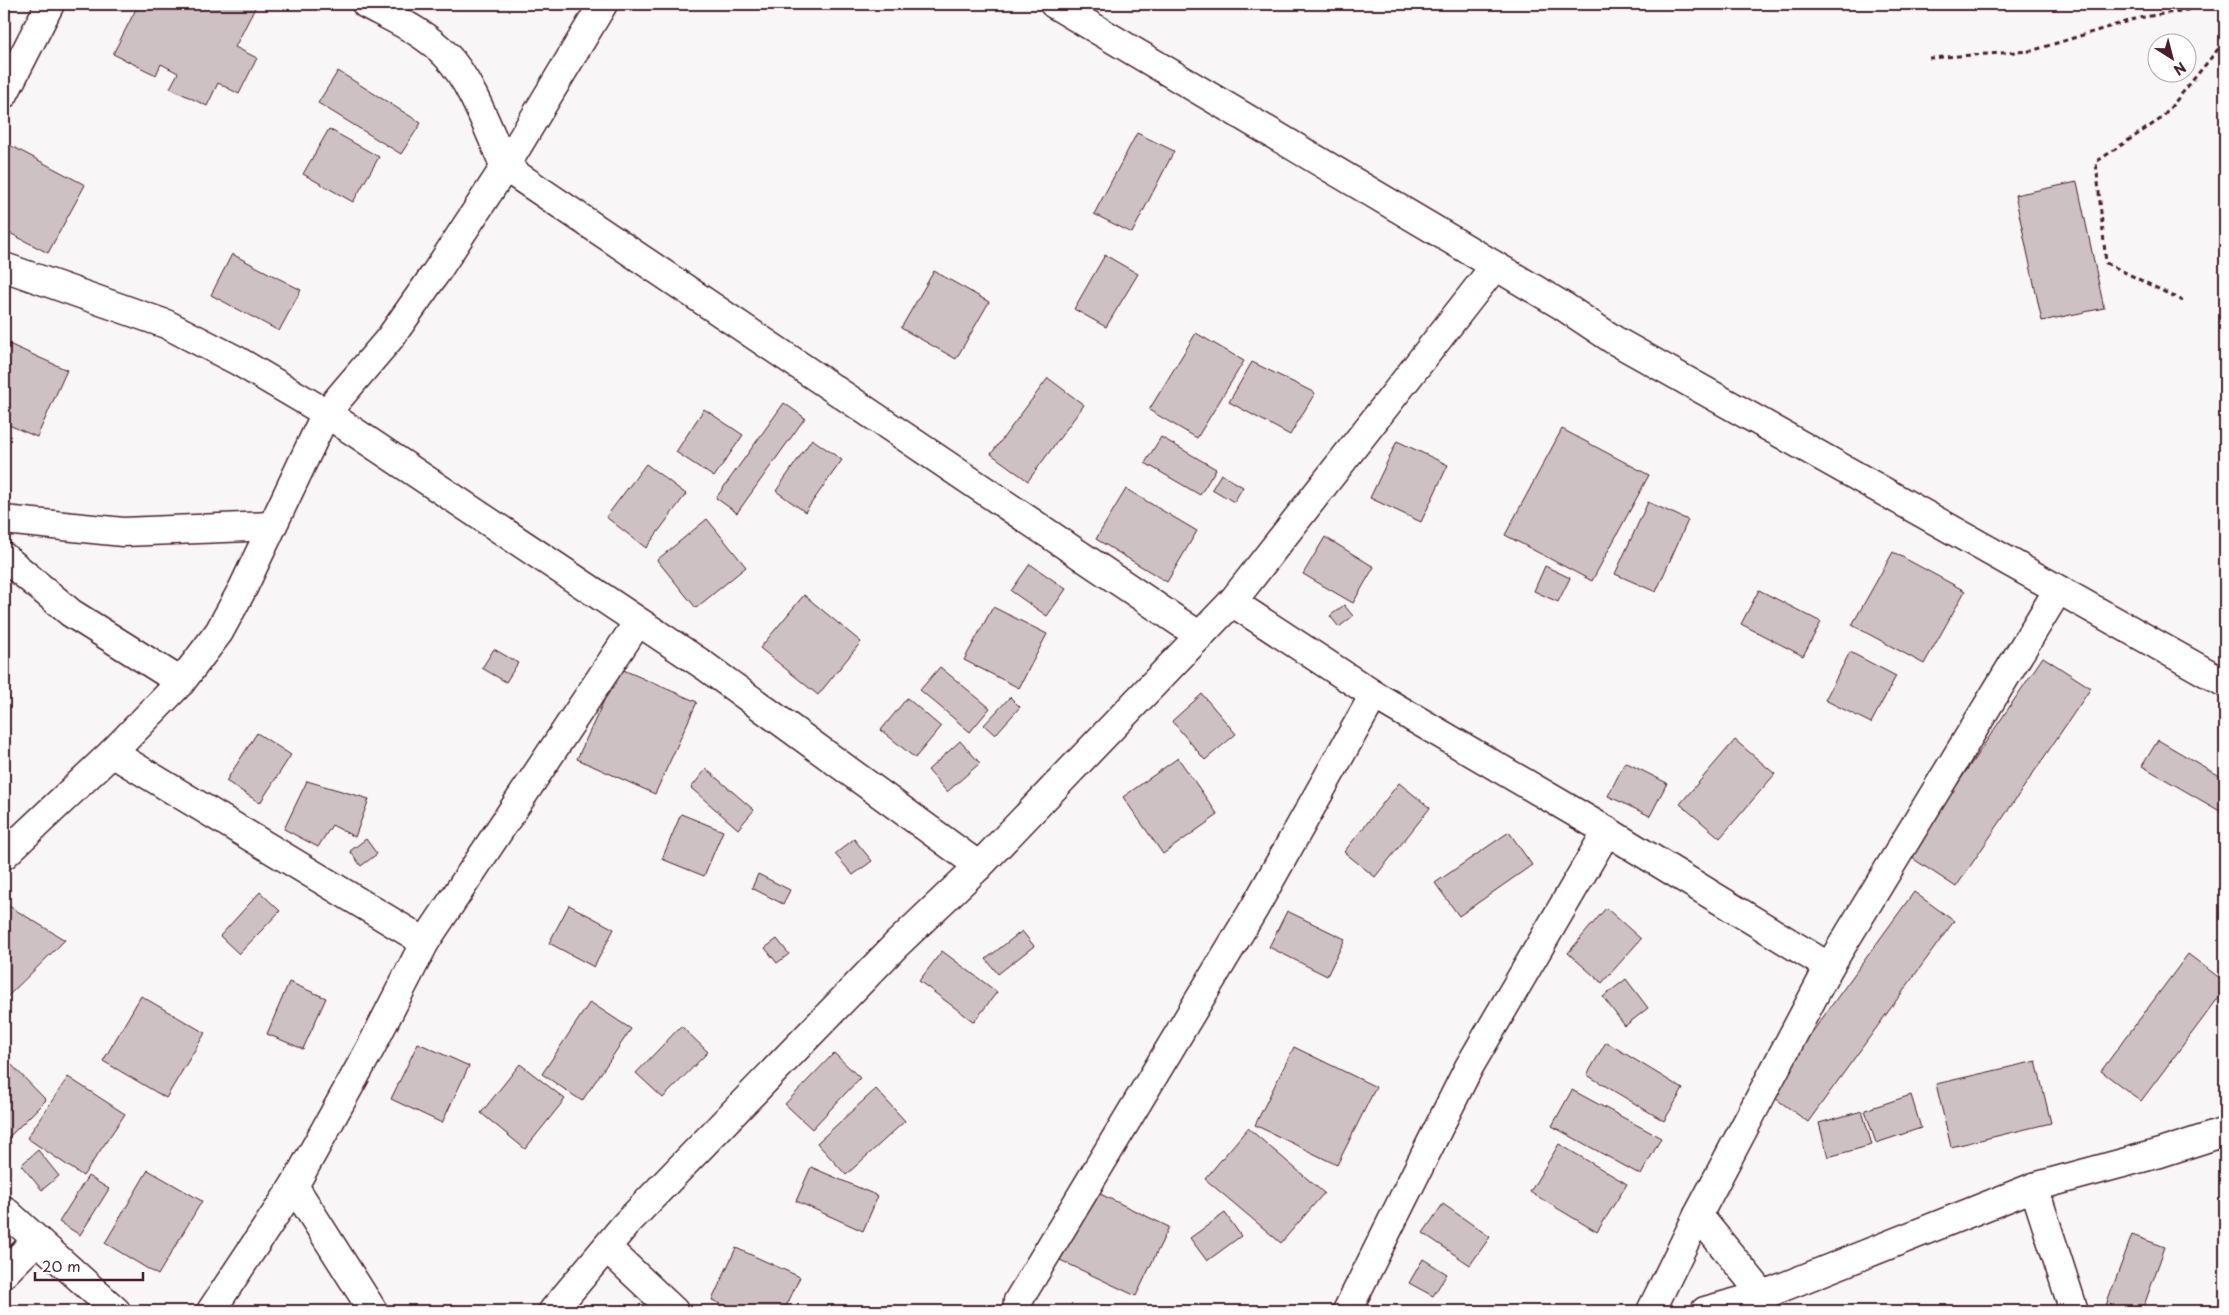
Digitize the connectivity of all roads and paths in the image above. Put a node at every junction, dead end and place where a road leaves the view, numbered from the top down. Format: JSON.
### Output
{"nodes":[{"id":1,"x":50,"y":4,"type":"edge"},
{"id":2,"x":366,"y":4,"type":"edge"},
{"id":3,"x":603,"y":4,"type":"edge"},
{"id":4,"x":1054,"y":4,"type":"edge"},
{"id":5,"x":2223,"y":4,"type":"edge"},
{"id":6,"x":2225,"y":45,"type":"edge"},
{"id":7,"x":1929,"y":58,"type":"dead end"},
{"id":8,"x":4,"y":94,"type":"edge"},
{"id":9,"x":505,"y":167,"type":"junction"},
{"id":10,"x":1495,"y":266,"type":"junction"},
{"id":11,"x":4,"y":267,"type":"edge"},
{"id":12,"x":2183,"y":301,"type":"dead end"},
{"id":13,"x":326,"y":413,"type":"junction"},
{"id":14,"x":4,"y":520,"type":"edge"},
{"id":15,"x":271,"y":526,"type":"junction"},
{"id":16,"x":4,"y":557,"type":"edge"},
{"id":17,"x":2058,"y":590,"type":"junction"},
{"id":18,"x":1232,"y":602,"type":"junction"},
{"id":19,"x":638,"y":622,"type":"junction"},
{"id":20,"x":1200,"y":636,"type":"junction"},
{"id":21,"x":181,"y":682,"type":"junction"},
{"id":22,"x":2225,"y":683,"type":"edge"},
{"id":23,"x":1374,"y":695,"type":"junction"},
{"id":24,"x":112,"y":753,"type":"junction"},
{"id":25,"x":1607,"y":831,"type":"junction"},
{"id":26,"x":4,"y":855,"type":"edge"},
{"id":27,"x":979,"y":866,"type":"junction"},
{"id":28,"x":425,"y":942,"type":"junction"},
{"id":29,"x":1829,"y":967,"type":"junction"},
{"id":30,"x":2225,"y":1132,"type":"edge"},
{"id":31,"x":294,"y":1186,"type":"junction"},
{"id":32,"x":2034,"y":1187,"type":"junction"},
{"id":33,"x":4,"y":1210,"type":"edge"},
{"id":34,"x":1698,"y":1214,"type":"junction"},
{"id":35,"x":37,"y":1240,"type":"junction"},
{"id":36,"x":607,"y":1248,"type":"junction"},
{"id":37,"x":4,"y":1273,"type":"edge"},
{"id":38,"x":1763,"y":1295,"type":"junction"},
{"id":39,"x":116,"y":1311,"type":"edge"},
{"id":40,"x":211,"y":1311,"type":"edge"},
{"id":41,"x":373,"y":1311,"type":"edge"},
{"id":42,"x":553,"y":1311,"type":"edge"},
{"id":43,"x":674,"y":1311,"type":"edge"},
{"id":44,"x":1017,"y":1311,"type":"edge"},
{"id":45,"x":1347,"y":1311,"type":"edge"},
{"id":46,"x":1651,"y":1311,"type":"edge"},
{"id":47,"x":1705,"y":1311,"type":"edge"},
{"id":48,"x":2074,"y":1311,"type":"edge"}],
"edges":[{"from":1,"to":8,"type":"street"},
{"from":2,"to":9,"type":"street"},
{"from":3,"to":9,"type":"street"},
{"from":4,"to":10,"type":"street"},
{"from":5,"to":7,"type":"path"},
{"from":6,"to":12,"type":"path"},
{"from":9,"to":13,"type":"street"},
{"from":9,"to":20,"type":"street"},
{"from":10,"to":17,"type":"street"},
{"from":10,"to":18,"type":"street"},
{"from":11,"to":13,"type":"street"},
{"from":13,"to":15,"type":"street"},
{"from":13,"to":19,"type":"street"},
{"from":14,"to":15,"type":"street"},
{"from":15,"to":21,"type":"street"},
{"from":16,"to":21,"type":"street"},
{"from":17,"to":22,"type":"street"},
{"from":17,"to":29,"type":"street"},
{"from":18,"to":20,"type":"street"},
{"from":18,"to":23,"type":"street"},
{"from":19,"to":27,"type":"street"},
{"from":19,"to":28,"type":"street"},
{"from":20,"to":27,"type":"street"},
{"from":21,"to":24,"type":"street"},
{"from":23,"to":25,"type":"street"},
{"from":23,"to":44,"type":"street"},
{"from":24,"to":26,"type":"street"},
{"from":24,"to":28,"type":"street"},
{"from":25,"to":29,"type":"street"},
{"from":25,"to":45,"type":"street"},
{"from":27,"to":36,"type":"street"},
{"from":28,"to":31,"type":"street"},
{"from":29,"to":34,"type":"street"},
{"from":30,"to":32,"type":"street"},
{"from":31,"to":40,"type":"street"},
{"from":31,"to":41,"type":"street"},
{"from":32,"to":38,"type":"street"},
{"from":32,"to":48,"type":"street"},
{"from":33,"to":35,"type":"street"},
{"from":34,"to":38,"type":"street"},
{"from":34,"to":46,"type":"street"},
{"from":35,"to":37,"type":"street"},
{"from":35,"to":39,"type":"street"},
{"from":36,"to":42,"type":"street"},
{"from":36,"to":43,"type":"street"},
{"from":38,"to":47,"type":"street"}]}
